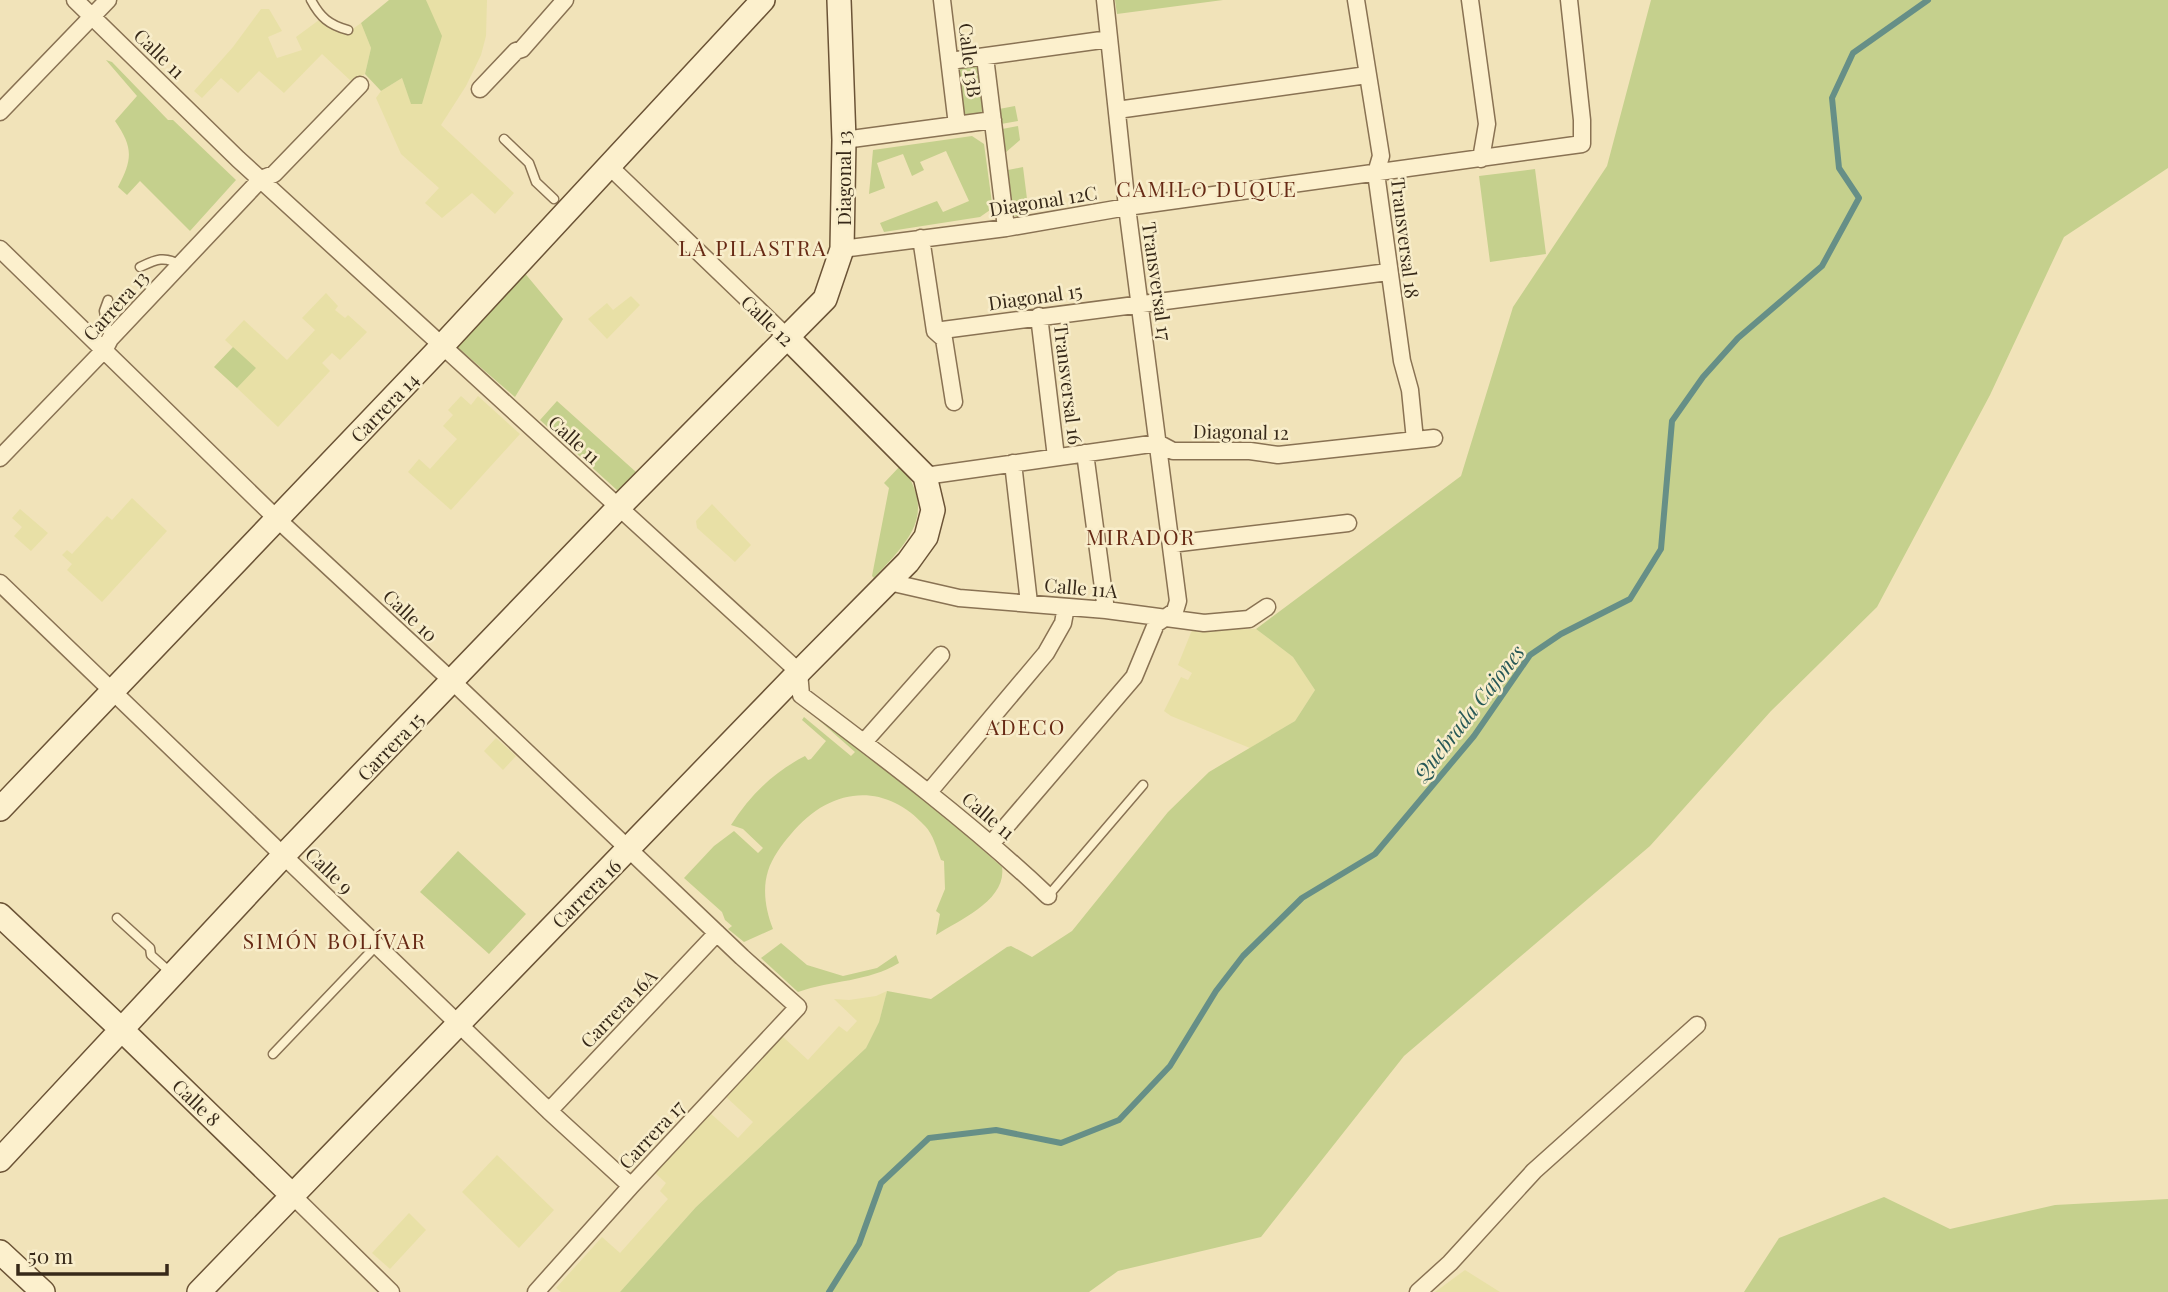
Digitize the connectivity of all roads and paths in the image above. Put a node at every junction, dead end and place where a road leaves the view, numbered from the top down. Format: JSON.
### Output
{"nodes":[{"id":1,"x":75,"y":0,"type":"edge"},
{"id":2,"x":107,"y":0,"type":"edge"},
{"id":3,"x":311,"y":0,"type":"edge"},
{"id":4,"x":565,"y":0,"type":"edge"},
{"id":5,"x":763,"y":0,"type":"edge"},
{"id":6,"x":839,"y":0,"type":"edge"},
{"id":7,"x":942,"y":0,"type":"edge"},
{"id":8,"x":1105,"y":0,"type":"edge"},
{"id":9,"x":1356,"y":0,"type":"edge"},
{"id":10,"x":1470,"y":0,"type":"edge"},
{"id":11,"x":1569,"y":0,"type":"edge"},
{"id":12,"x":92,"y":16,"type":"junction"},
{"id":13,"x":348,"y":30,"type":"dead end"},
{"id":14,"x":1109,"y":39,"type":"junction"},
{"id":15,"x":985,"y":57,"type":"junction"},
{"id":16,"x":950,"y":61,"type":"junction"},
{"id":17,"x":1367,"y":75,"type":"junction"},
{"id":18,"x":360,"y":85,"type":"dead end"},
{"id":19,"x":480,"y":89,"type":"dead end"},
{"id":20,"x":1117,"y":110,"type":"junction"},
{"id":21,"x":0,"y":112,"type":"edge"},
{"id":22,"x":993,"y":120,"type":"junction"},
{"id":23,"x":957,"y":125,"type":"junction"},
{"id":24,"x":504,"y":139,"type":"dead end"},
{"id":25,"x":844,"y":140,"type":"junction"},
{"id":26,"x":1481,"y":159,"type":"junction"},
{"id":27,"x":609,"y":166,"type":"junction"},
{"id":28,"x":1376,"y":173,"type":"junction"},
{"id":29,"x":261,"y":179,"type":"junction"},
{"id":30,"x":559,"y":204,"type":"junction"},
{"id":31,"x":1127,"y":207,"type":"junction"},
{"id":32,"x":1006,"y":228,"type":"junction"},
{"id":33,"x":921,"y":239,"type":"junction"},
{"id":34,"x":842,"y":248,"type":"junction"},
{"id":35,"x":0,"y":249,"type":"edge"},
{"id":36,"x":180,"y":265,"type":"junction"},
{"id":37,"x":139,"y":267,"type":"dead end"},
{"id":38,"x":1388,"y":272,"type":"junction"},
{"id":39,"x":108,"y":300,"type":"dead end"},
{"id":40,"x":1141,"y":304,"type":"junction"},
{"id":41,"x":1039,"y":316,"type":"junction"},
{"id":42,"x":935,"y":331,"type":"junction"},
{"id":43,"x":787,"y":337,"type":"junction"},
{"id":44,"x":107,"y":344,"type":"junction"},
{"id":45,"x":442,"y":346,"type":"junction"},
{"id":46,"x":954,"y":402,"type":"dead end"},
{"id":47,"x":1434,"y":438,"type":"dead end"},
{"id":48,"x":1415,"y":440,"type":"junction"},
{"id":49,"x":1158,"y":443,"type":"junction"},
{"id":50,"x":1085,"y":453,"type":"junction"},
{"id":51,"x":1056,"y":457,"type":"junction"},
{"id":52,"x":0,"y":458,"type":"edge"},
{"id":53,"x":1013,"y":463,"type":"junction"},
{"id":54,"x":925,"y":476,"type":"junction"},
{"id":55,"x":619,"y":507,"type":"junction"},
{"id":56,"x":276,"y":519,"type":"junction"},
{"id":57,"x":1348,"y":523,"type":"dead end"},
{"id":58,"x":1171,"y":544,"type":"junction"},
{"id":59,"x":889,"y":582,"type":"junction"},
{"id":60,"x":0,"y":583,"type":"edge"},
{"id":61,"x":1029,"y":603,"type":"junction"},
{"id":62,"x":1066,"y":607,"type":"junction"},
{"id":63,"x":1267,"y":607,"type":"dead end"},
{"id":64,"x":1106,"y":610,"type":"junction"},
{"id":65,"x":1166,"y":617,"type":"junction"},
{"id":66,"x":941,"y":655,"type":"dead end"},
{"id":67,"x":799,"y":672,"type":"junction"},
{"id":68,"x":452,"y":681,"type":"junction"},
{"id":69,"x":112,"y":690,"type":"junction"},
{"id":70,"x":864,"y":742,"type":"junction"},
{"id":71,"x":1143,"y":785,"type":"dead end"},
{"id":72,"x":929,"y":792,"type":"junction"},
{"id":73,"x":0,"y":809,"type":"edge"},
{"id":74,"x":991,"y":844,"type":"junction"},
{"id":75,"x":629,"y":849,"type":"junction"},
{"id":76,"x":284,"y":855,"type":"junction"},
{"id":77,"x":1048,"y":896,"type":"joint"},
{"id":78,"x":0,"y":915,"type":"edge"},
{"id":79,"x":117,"y":918,"type":"dead end"},
{"id":80,"x":718,"y":933,"type":"junction"},
{"id":81,"x":377,"y":944,"type":"junction"},
{"id":82,"x":173,"y":975,"type":"junction"},
{"id":83,"x":798,"y":1007,"type":"joint"},
{"id":84,"x":458,"y":1023,"type":"junction"},
{"id":85,"x":1696,"y":1025,"type":"dead end"},
{"id":86,"x":122,"y":1030,"type":"junction"},
{"id":87,"x":273,"y":1054,"type":"dead end"},
{"id":88,"x":549,"y":1111,"type":"junction"},
{"id":89,"x":0,"y":1160,"type":"edge"},
{"id":90,"x":631,"y":1186,"type":"junction"},
{"id":91,"x":293,"y":1196,"type":"junction"},
{"id":92,"x":0,"y":1252,"type":"edge"},
{"id":93,"x":43,"y":1292,"type":"edge"},
{"id":94,"x":199,"y":1292,"type":"edge"},
{"id":95,"x":391,"y":1292,"type":"edge"},
{"id":96,"x":536,"y":1292,"type":"edge"},
{"id":97,"x":1418,"y":1292,"type":"edge"}],
"edges":[{"from":1,"to":12,"type":"street","name":"Calle 11"},
{"from":2,"to":12,"type":"street"},
{"from":3,"to":13,"type":"lane"},
{"from":4,"to":19,"type":"street"},
{"from":5,"to":27,"type":"main road","name":"Carrera 14"},
{"from":6,"to":25,"type":"main road","name":"Diagonal 13"},
{"from":7,"to":16,"type":"street","name":"Calle 13B"},
{"from":8,"to":14,"type":"street","name":"Transversal 17"},
{"from":9,"to":17,"type":"street","name":"Transversal 18"},
{"from":10,"to":26,"type":"street"},
{"from":11,"to":26,"type":"street","name":"Diagonal 12C"},
{"from":12,"to":21,"type":"street"},
{"from":12,"to":29,"type":"street","name":"Calle 11"},
{"from":14,"to":15,"type":"street"},
{"from":14,"to":20,"type":"street","name":"Transversal 17"},
{"from":15,"to":16,"type":"street"},
{"from":15,"to":22,"type":"street"},
{"from":16,"to":23,"type":"street","name":"Calle 13B"},
{"from":17,"to":20,"type":"street"},
{"from":17,"to":28,"type":"street","name":"Transversal 18"},
{"from":18,"to":29,"type":"street","name":"Carrera 13"},
{"from":20,"to":31,"type":"street","name":"Transversal 17"},
{"from":22,"to":23,"type":"street"},
{"from":22,"to":32,"type":"street"},
{"from":23,"to":25,"type":"street"},
{"from":24,"to":30,"type":"lane"},
{"from":25,"to":34,"type":"main road","name":"Diagonal 13"},
{"from":26,"to":28,"type":"street","name":"Diagonal 12C"},
{"from":27,"to":30,"type":"main road","name":"Carrera 14"},
{"from":27,"to":43,"type":"street","name":"Calle 12"},
{"from":28,"to":31,"type":"street","name":"Diagonal 12C"},
{"from":28,"to":38,"type":"street","name":"Transversal 18"},
{"from":29,"to":36,"type":"street","name":"Carrera 13"},
{"from":29,"to":45,"type":"street","name":"Calle 11"},
{"from":30,"to":45,"type":"main road","name":"Carrera 14"},
{"from":31,"to":32,"type":"street","name":"Diagonal 12C"},
{"from":31,"to":40,"type":"street","name":"Transversal 17"},
{"from":32,"to":33,"type":"street","name":"Diagonal 12C"},
{"from":33,"to":34,"type":"street","name":"Diagonal 12C"},
{"from":33,"to":42,"type":"street"},
{"from":34,"to":43,"type":"main road","name":"Diagonal 13"},
{"from":35,"to":44,"type":"street","name":"Calle 10"},
{"from":36,"to":37,"type":"lane"},
{"from":36,"to":44,"type":"street","name":"Carrera 13"},
{"from":38,"to":40,"type":"street","name":"Diagonal 15"},
{"from":38,"to":48,"type":"street","name":"Transversal 18"},
{"from":39,"to":44,"type":"lane"},
{"from":40,"to":41,"type":"street","name":"Diagonal 15"},
{"from":40,"to":49,"type":"street","name":"Transversal 17"},
{"from":41,"to":42,"type":"street","name":"Diagonal 15"},
{"from":41,"to":51,"type":"street","name":"Transversal 16"},
{"from":42,"to":46,"type":"street"},
{"from":43,"to":54,"type":"main road","name":"Calle 12"},
{"from":43,"to":55,"type":"main road","name":"Carrera 15"},
{"from":44,"to":52,"type":"street","name":"Carrera 13"},
{"from":44,"to":56,"type":"street","name":"Calle 10"},
{"from":45,"to":55,"type":"street","name":"Calle 11"},
{"from":45,"to":56,"type":"main road","name":"Carrera 14"},
{"from":47,"to":48,"type":"street","name":"Diagonal 12"},
{"from":48,"to":49,"type":"street","name":"Diagonal 12"},
{"from":49,"to":50,"type":"street","name":"Diagonal 12"},
{"from":49,"to":58,"type":"street"},
{"from":50,"to":51,"type":"street","name":"Diagonal 12"},
{"from":50,"to":64,"type":"street"},
{"from":51,"to":53,"type":"street","name":"Diagonal 12"},
{"from":53,"to":54,"type":"street","name":"Diagonal 12"},
{"from":53,"to":61,"type":"street"},
{"from":54,"to":59,"type":"main road","name":"Carrera 16"},
{"from":55,"to":67,"type":"street","name":"Calle 11"},
{"from":55,"to":68,"type":"main road","name":"Carrera 15"},
{"from":56,"to":68,"type":"street","name":"Calle 10"},
{"from":56,"to":69,"type":"main road","name":"Carrera 14"},
{"from":57,"to":58,"type":"street"},
{"from":58,"to":65,"type":"street"},
{"from":59,"to":61,"type":"street","name":"Calle 11A"},
{"from":59,"to":67,"type":"main road","name":"Carrera 16"},
{"from":60,"to":69,"type":"street","name":"Calle 9"},
{"from":61,"to":62,"type":"street","name":"Calle 11A"},
{"from":62,"to":64,"type":"street","name":"Calle 11A"},
{"from":62,"to":72,"type":"street"},
{"from":63,"to":65,"type":"street","name":"Calle 11A"},
{"from":64,"to":65,"type":"street","name":"Calle 11A"},
{"from":65,"to":74,"type":"street"},
{"from":66,"to":70,"type":"street"},
{"from":67,"to":70,"type":"street","name":"Calle 11"},
{"from":67,"to":75,"type":"main road","name":"Carrera 16"},
{"from":68,"to":75,"type":"street","name":"Calle 10"},
{"from":68,"to":76,"type":"main road","name":"Carrera 15"},
{"from":69,"to":73,"type":"main road","name":"Carrera 14"},
{"from":69,"to":76,"type":"street","name":"Calle 9"},
{"from":70,"to":72,"type":"street","name":"Calle 11"},
{"from":71,"to":77,"type":"lane"},
{"from":72,"to":74,"type":"street","name":"Calle 11"},
{"from":74,"to":77,"type":"street","name":"Calle 11"},
{"from":75,"to":80,"type":"street","name":"Calle 10"},
{"from":75,"to":84,"type":"main road","name":"Carrera 16"},
{"from":76,"to":81,"type":"street","name":"Calle 9"},
{"from":76,"to":82,"type":"main road","name":"Carrera 15"},
{"from":78,"to":86,"type":"main road","name":"Calle 8"},
{"from":79,"to":82,"type":"lane"},
{"from":80,"to":83,"type":"street","name":"Calle 10"},
{"from":80,"to":88,"type":"street","name":"Carrera 16A"},
{"from":81,"to":84,"type":"street","name":"Calle 9"},
{"from":81,"to":87,"type":"lane"},
{"from":82,"to":86,"type":"main road","name":"Carrera 15"},
{"from":83,"to":90,"type":"street","name":"Carrera 17"},
{"from":84,"to":88,"type":"street","name":"Calle 9"},
{"from":84,"to":91,"type":"main road","name":"Carrera 16"},
{"from":85,"to":97,"type":"street"},
{"from":86,"to":89,"type":"main road","name":"Carrera 15"},
{"from":86,"to":91,"type":"main road","name":"Calle 8"},
{"from":88,"to":90,"type":"street","name":"Calle 9"},
{"from":90,"to":96,"type":"street","name":"Carrera 17"},
{"from":91,"to":94,"type":"main road","name":"Carrera 16"},
{"from":91,"to":95,"type":"street","name":"Calle 8"},
{"from":92,"to":93,"type":"main road"}]}
